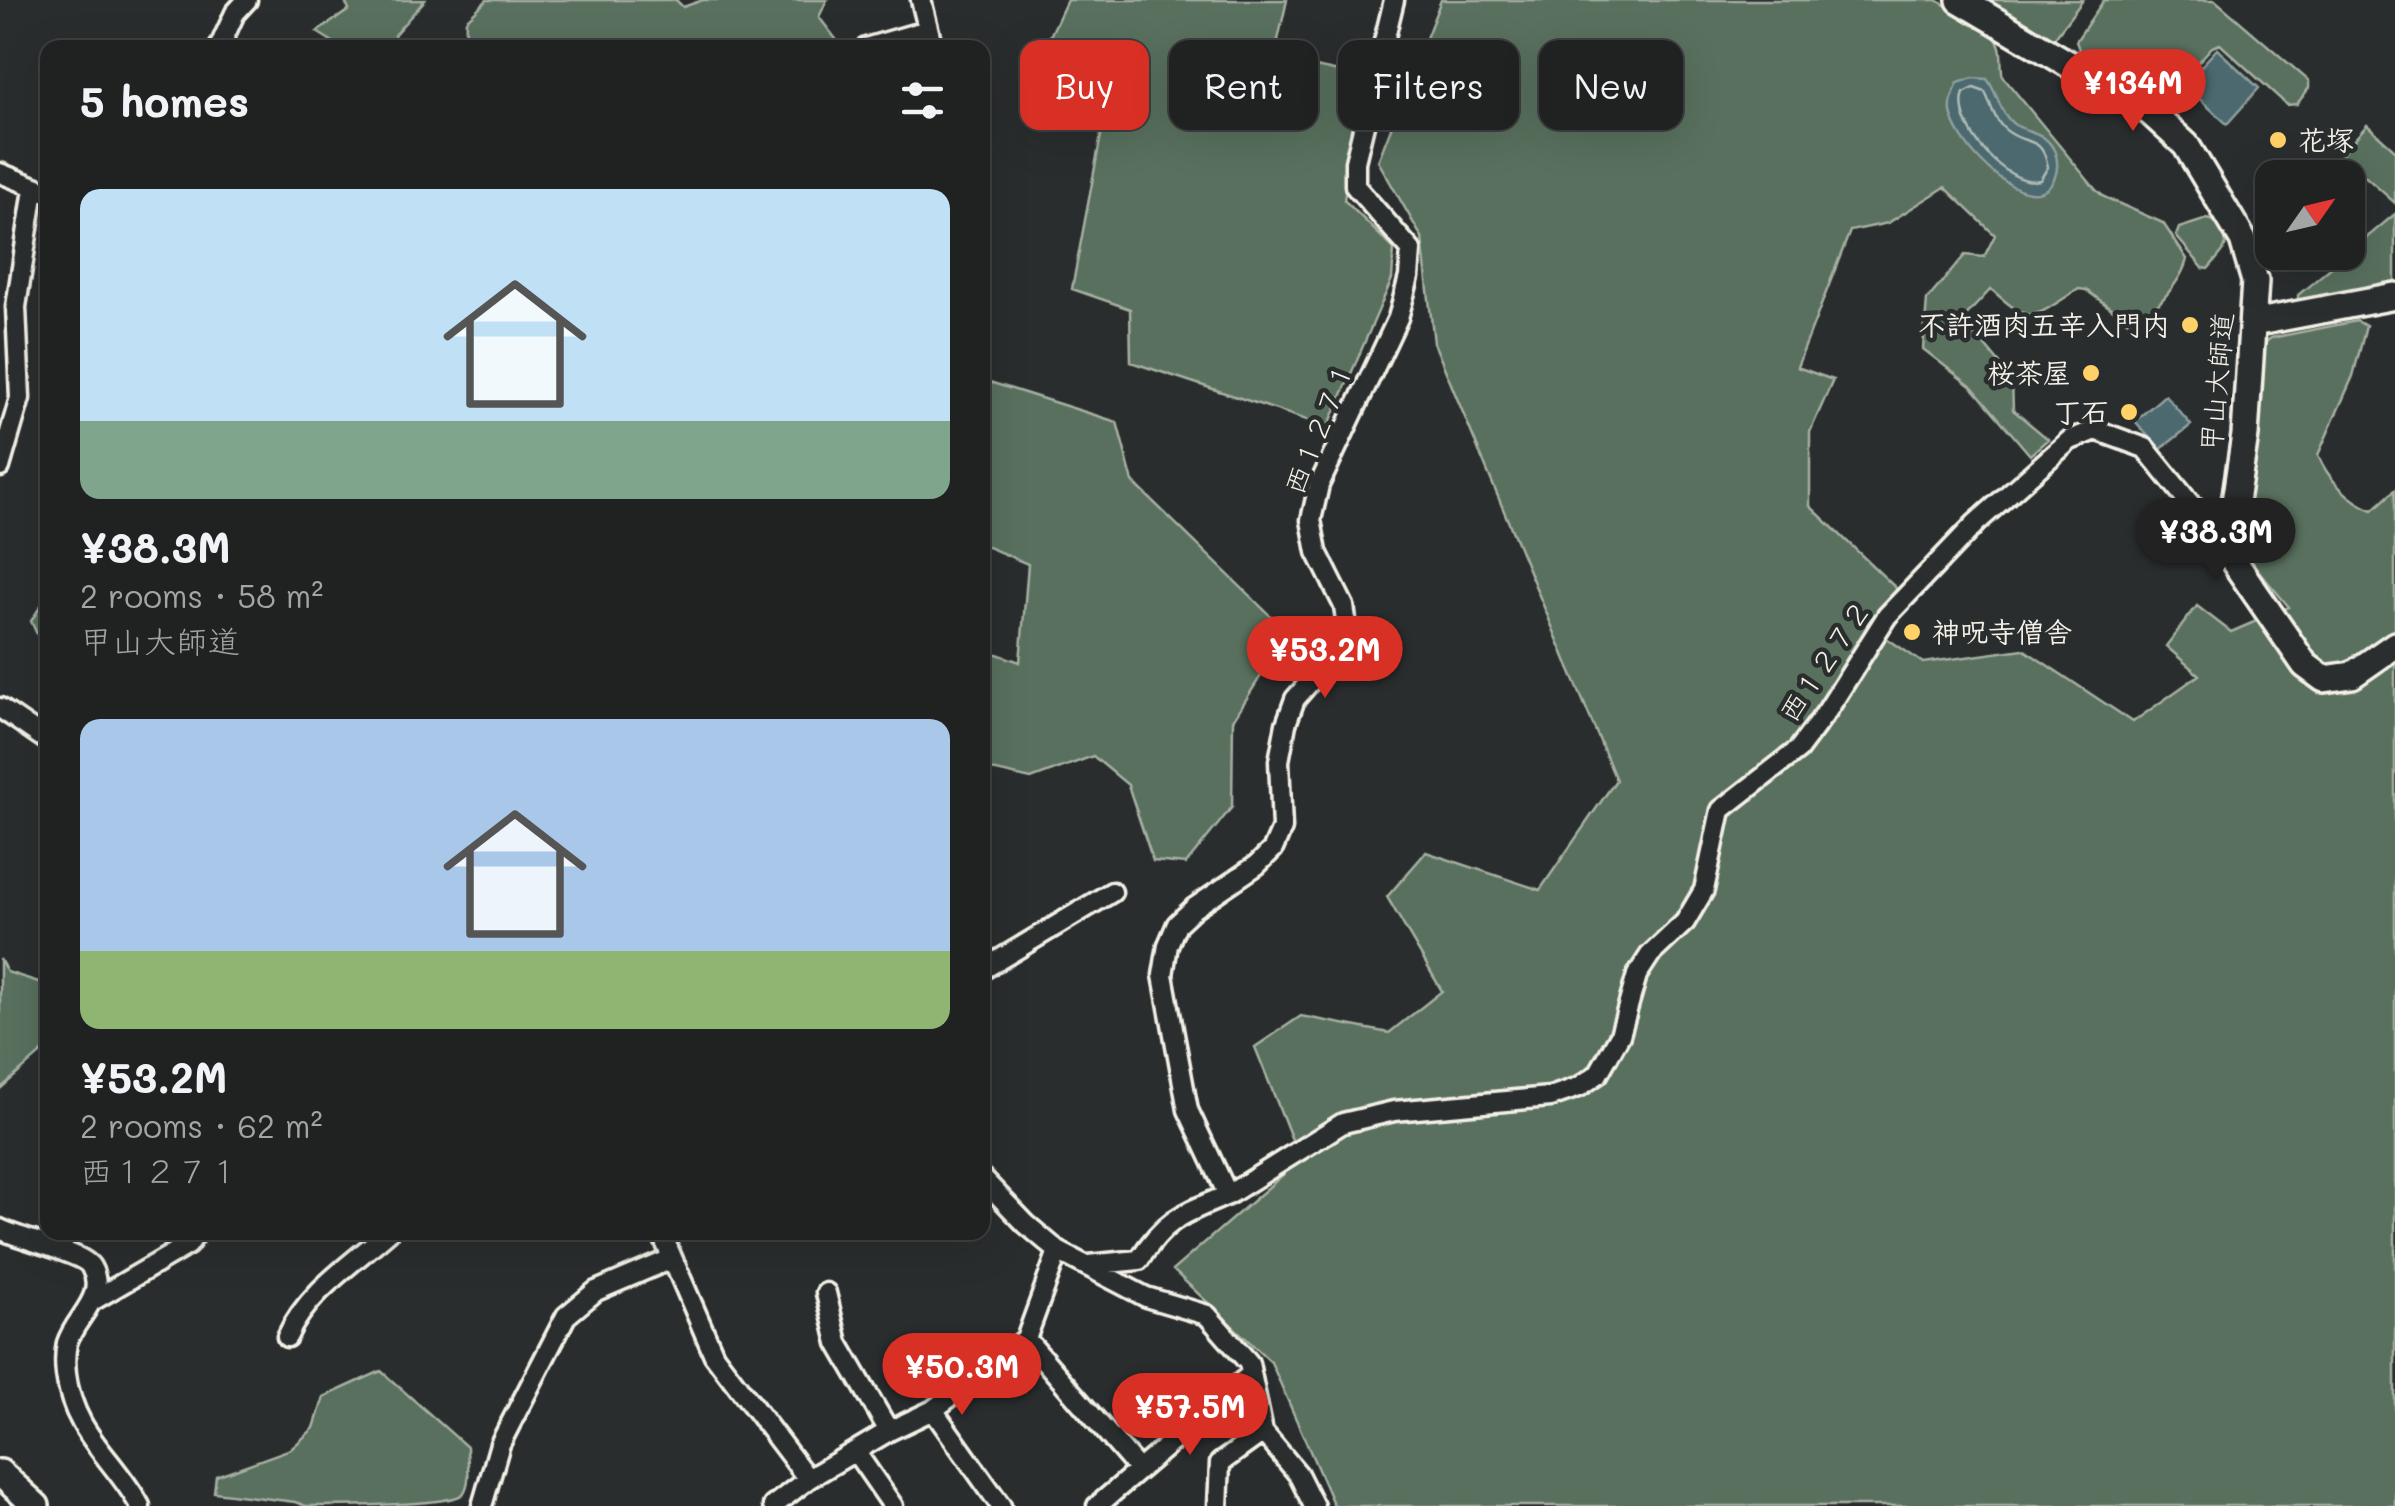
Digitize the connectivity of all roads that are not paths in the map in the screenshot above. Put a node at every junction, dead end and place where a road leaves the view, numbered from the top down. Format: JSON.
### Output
{"nodes":[{"id":1,"x":247,"y":0,"type":"edge"},
{"id":2,"x":922,"y":0,"type":"edge"},
{"id":3,"x":1394,"y":0,"type":"edge"},
{"id":4,"x":1960,"y":0,"type":"edge"},
{"id":5,"x":931,"y":39,"type":"edge"},
{"id":6,"x":222,"y":40,"type":"edge"},
{"id":7,"x":0,"y":174,"type":"edge"},
{"id":8,"x":40,"y":190,"type":"edge"},
{"id":9,"x":40,"y":195,"type":"edge"},
{"id":10,"x":2395,"y":296,"type":"edge"},
{"id":11,"x":2253,"y":322,"type":"junction"},
{"id":12,"x":0,"y":467,"type":"edge"},
{"id":13,"x":2232,"y":522,"type":"junction"},
{"id":14,"x":2395,"y":645,"type":"edge"},
{"id":15,"x":0,"y":708,"type":"edge"},
{"id":16,"x":40,"y":736,"type":"edge"},
{"id":17,"x":1112,"y":892,"type":"dead end"},
{"id":18,"x":990,"y":965,"type":"edge"},
{"id":19,"x":990,"y":1186,"type":"edge"},
{"id":20,"x":1228,"y":1195,"type":"junction"},
{"id":21,"x":0,"y":1230,"type":"edge"},
{"id":22,"x":192,"y":1240,"type":"edge"},
{"id":23,"x":379,"y":1240,"type":"edge"},
{"id":24,"x":664,"y":1240,"type":"edge"},
{"id":25,"x":1058,"y":1251,"type":"junction"},
{"id":26,"x":671,"y":1258,"type":"junction"},
{"id":27,"x":1088,"y":1265,"type":"junction"},
{"id":28,"x":826,"y":1293,"type":"dead end"},
{"id":29,"x":94,"y":1300,"type":"junction"},
{"id":30,"x":287,"y":1337,"type":"dead end"},
{"id":31,"x":1026,"y":1339,"type":"junction"},
{"id":32,"x":1251,"y":1374,"type":"junction"},
{"id":33,"x":933,"y":1410,"type":"junction"},
{"id":34,"x":889,"y":1431,"type":"junction"},
{"id":35,"x":1264,"y":1432,"type":"junction"},
{"id":36,"x":855,"y":1451,"type":"junction"},
{"id":37,"x":1139,"y":1470,"type":"junction"},
{"id":38,"x":0,"y":1473,"type":"edge"},
{"id":39,"x":808,"y":1480,"type":"junction"},
{"id":40,"x":36,"y":1506,"type":"edge"},
{"id":41,"x":140,"y":1506,"type":"edge"},
{"id":42,"x":482,"y":1506,"type":"edge"},
{"id":43,"x":773,"y":1506,"type":"edge"},
{"id":44,"x":893,"y":1506,"type":"edge"},
{"id":45,"x":1001,"y":1506,"type":"edge"},
{"id":46,"x":1097,"y":1506,"type":"edge"},
{"id":47,"x":1218,"y":1506,"type":"edge"},
{"id":48,"x":1314,"y":1506,"type":"edge"}],
"edges":[{"from":1,"to":6,"type":"street"},
{"from":2,"to":5,"type":"street"},
{"from":3,"to":20,"type":"street","name":"西１２７１"},
{"from":4,"to":11,"type":"street","name":"甲山大師道"},
{"from":7,"to":8,"type":"street"},
{"from":9,"to":12,"type":"street"},
{"from":10,"to":11,"type":"street"},
{"from":11,"to":13,"type":"street","name":"甲山大師道"},
{"from":13,"to":14,"type":"street","name":"甲山大師道"},
{"from":13,"to":20,"type":"street","name":"西１２７２"},
{"from":15,"to":16,"type":"street"},
{"from":17,"to":18,"type":"street"},
{"from":19,"to":25,"type":"street"},
{"from":20,"to":27,"type":"street"},
{"from":21,"to":29,"type":"street"},
{"from":22,"to":29,"type":"street"},
{"from":23,"to":30,"type":"street"},
{"from":24,"to":26,"type":"street"},
{"from":25,"to":27,"type":"street"},
{"from":25,"to":31,"type":"street"},
{"from":26,"to":39,"type":"street"},
{"from":26,"to":42,"type":"street"},
{"from":27,"to":32,"type":"street"},
{"from":28,"to":34,"type":"street"},
{"from":29,"to":41,"type":"street"},
{"from":31,"to":33,"type":"street"},
{"from":31,"to":37,"type":"street"},
{"from":32,"to":35,"type":"street"},
{"from":32,"to":37,"type":"street"},
{"from":33,"to":34,"type":"street"},
{"from":33,"to":45,"type":"street"},
{"from":34,"to":36,"type":"street"},
{"from":35,"to":47,"type":"street"},
{"from":35,"to":48,"type":"street"},
{"from":36,"to":39,"type":"street"},
{"from":36,"to":44,"type":"street"},
{"from":37,"to":46,"type":"street"},
{"from":38,"to":40,"type":"street"},
{"from":39,"to":43,"type":"street"}]}
